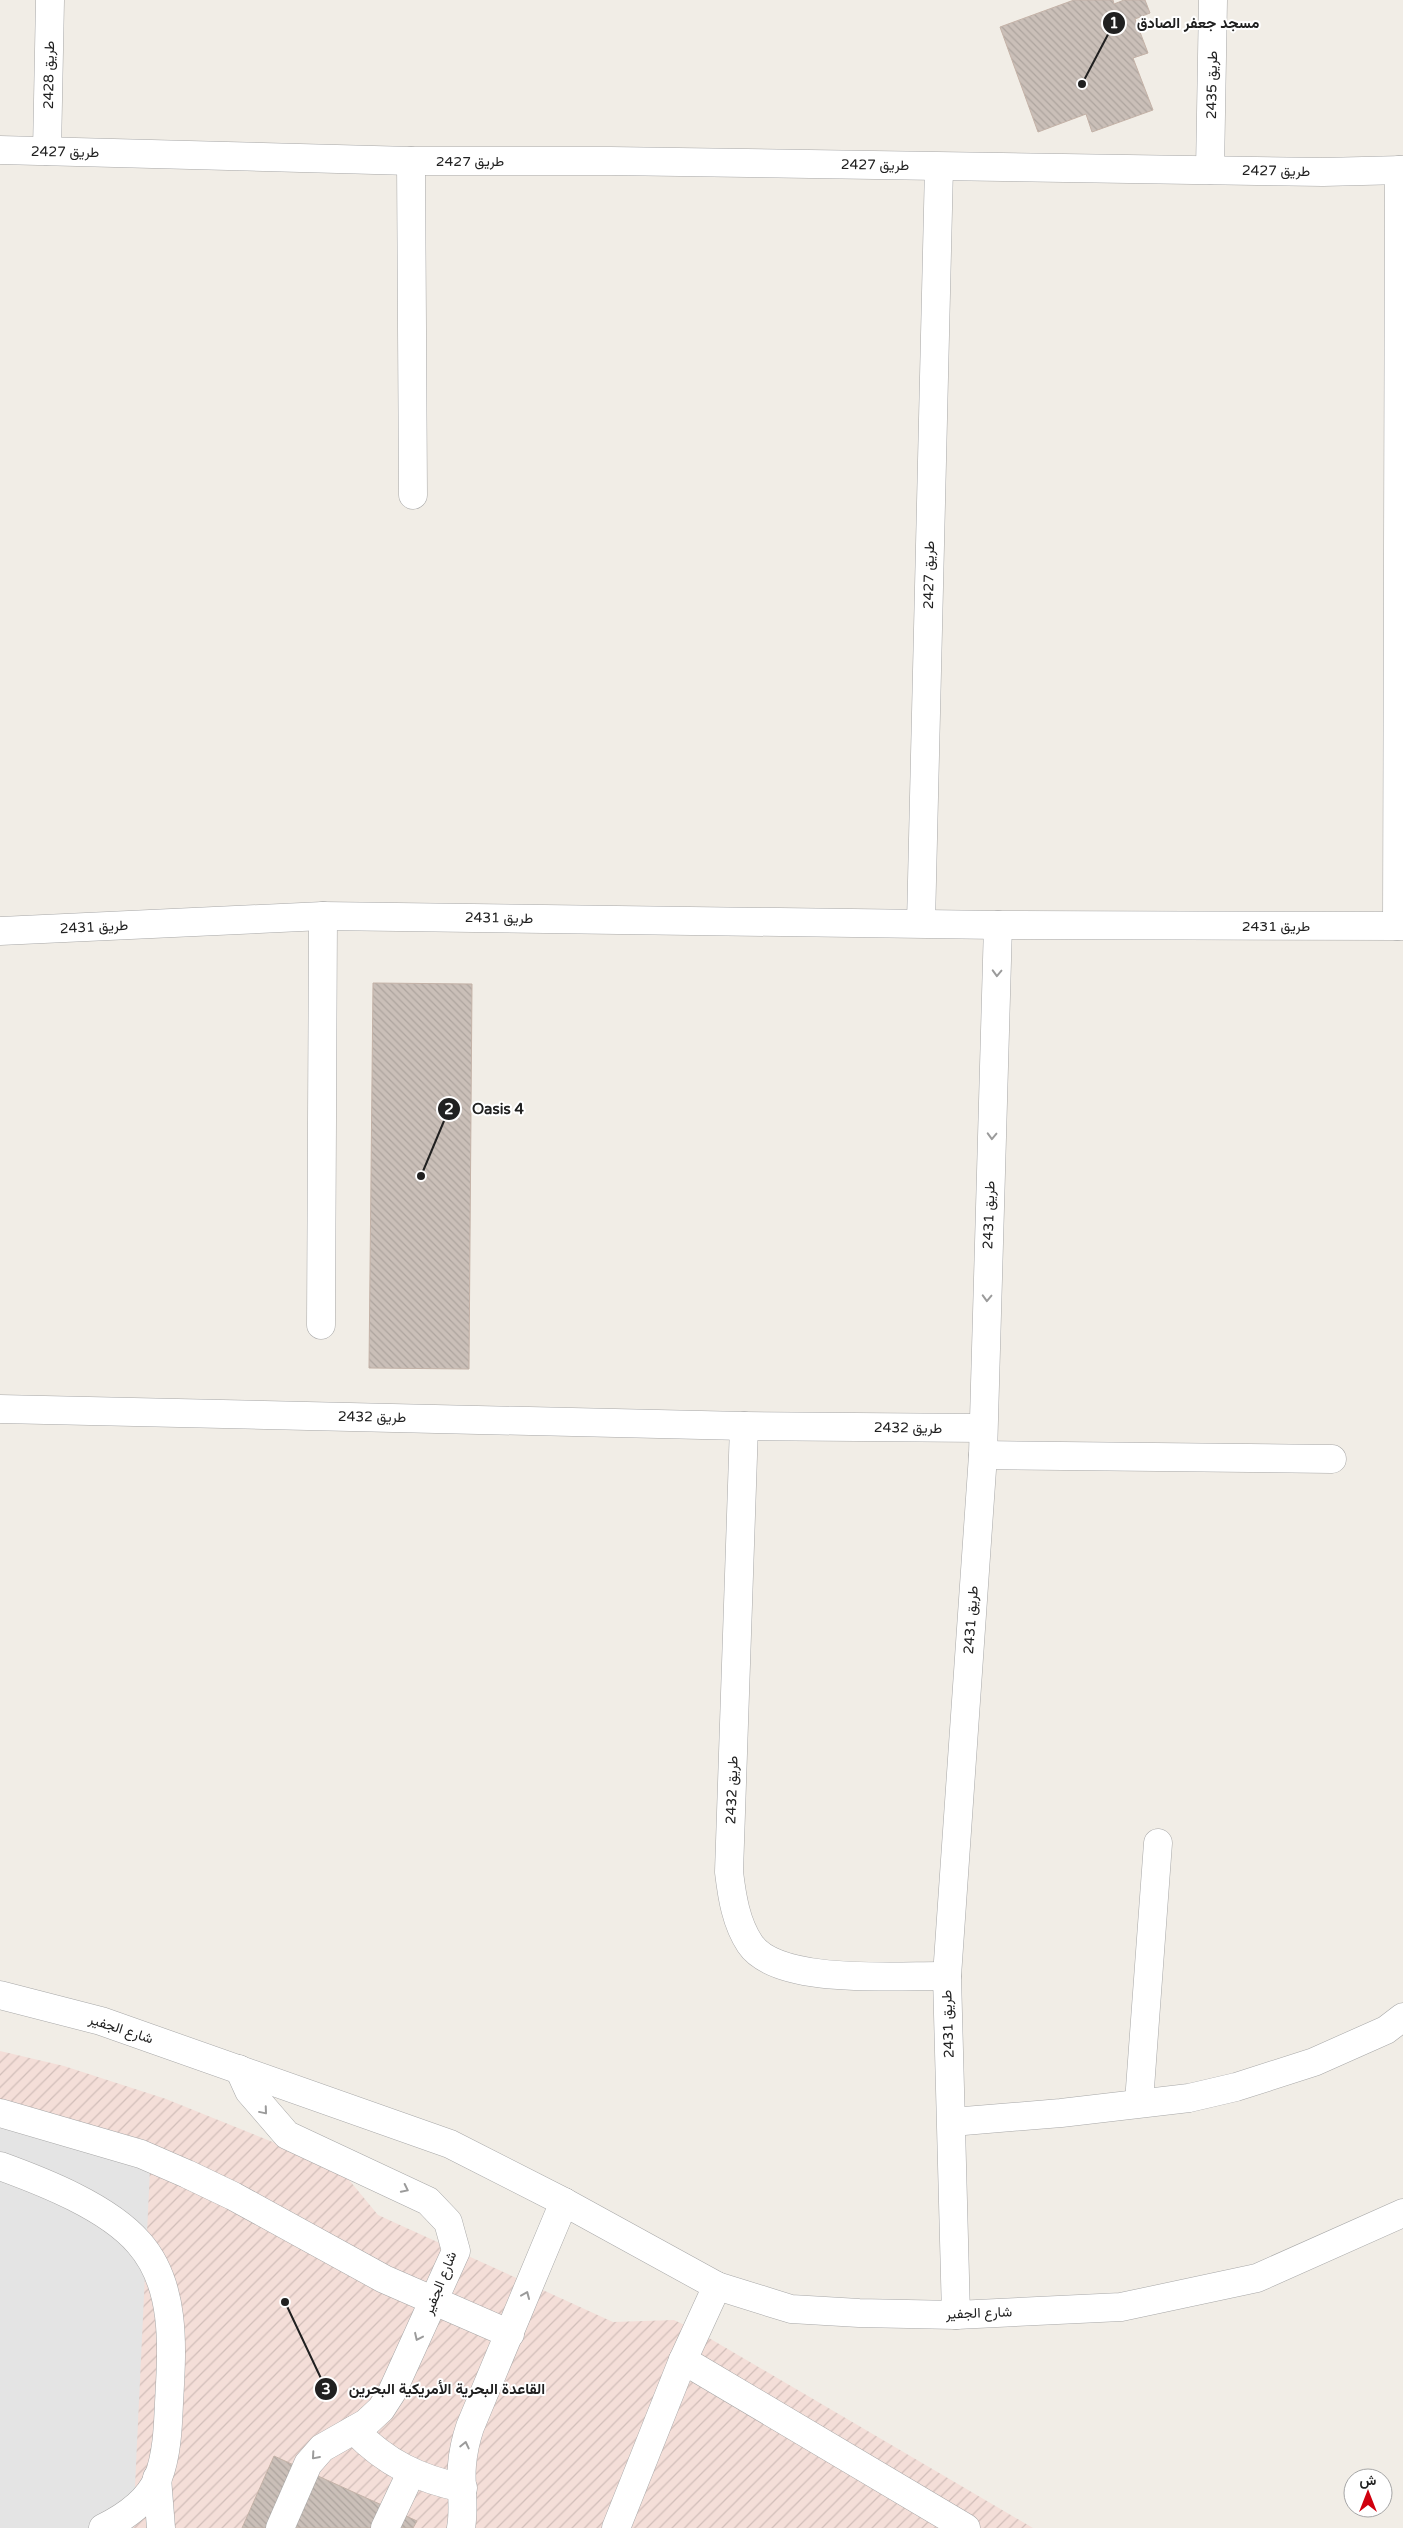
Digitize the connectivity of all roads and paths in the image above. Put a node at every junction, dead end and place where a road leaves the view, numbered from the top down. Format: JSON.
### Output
{"nodes":[{"id":1,"x":50,"y":0,"type":"edge"},
{"id":2,"x":1213,"y":0,"type":"edge"},
{"id":3,"x":0,"y":150,"type":"edge"},
{"id":4,"x":47,"y":151,"type":"junction"},
{"id":5,"x":411,"y":161,"type":"junction"},
{"id":6,"x":940,"y":167,"type":"junction"},
{"id":7,"x":1210,"y":170,"type":"junction"},
{"id":8,"x":1401,"y":170,"type":"edge"},
{"id":9,"x":413,"y":495,"type":"dead end"},
{"id":10,"x":323,"y":916,"type":"junction"},
{"id":11,"x":920,"y":923,"type":"junction"},
{"id":12,"x":998,"y":925,"type":"junction"},
{"id":13,"x":1400,"y":926,"type":"edge"},
{"id":14,"x":0,"y":932,"type":"edge"},
{"id":15,"x":321,"y":1325,"type":"dead end"},
{"id":16,"x":0,"y":1408,"type":"edge"},
{"id":17,"x":744,"y":1426,"type":"junction"},
{"id":18,"x":983,"y":1442,"type":"junction"},
{"id":19,"x":1332,"y":1459,"type":"dead end"},
{"id":20,"x":1158,"y":1843,"type":"dead end"},
{"id":21,"x":947,"y":1976,"type":"junction"},
{"id":22,"x":0,"y":1995,"type":"edge"},
{"id":23,"x":1403,"y":2017,"type":"edge"},
{"id":24,"x":239,"y":2069,"type":"junction"},
{"id":25,"x":1138,"y":2102,"type":"junction"},
{"id":26,"x":0,"y":2113,"type":"edge"},
{"id":27,"x":952,"y":2122,"type":"junction"},
{"id":28,"x":0,"y":2166,"type":"edge"},
{"id":29,"x":564,"y":2202,"type":"junction"},
{"id":30,"x":1403,"y":2213,"type":"edge"},
{"id":31,"x":717,"y":2286,"type":"junction"},
{"id":32,"x":434,"y":2302,"type":"junction"},
{"id":33,"x":956,"y":2315,"type":"junction"},
{"id":34,"x":510,"y":2334,"type":"junction"},
{"id":35,"x":683,"y":2360,"type":"junction"},
{"id":36,"x":354,"y":2430,"type":"junction"},
{"id":37,"x":411,"y":2473,"type":"junction"},
{"id":38,"x":158,"y":2478,"type":"junction"},
{"id":39,"x":464,"y":2488,"type":"junction"},
{"id":40,"x":103,"y":2528,"type":"edge"},
{"id":41,"x":161,"y":2528,"type":"edge"},
{"id":42,"x":280,"y":2528,"type":"edge"},
{"id":43,"x":385,"y":2528,"type":"edge"},
{"id":44,"x":461,"y":2528,"type":"edge"},
{"id":45,"x":616,"y":2528,"type":"edge"},
{"id":46,"x":966,"y":2528,"type":"edge"}],
"edges":[{"from":1,"to":4,"type":"street","name":"طريق 2428"},
{"from":2,"to":7,"type":"street","name":"طريق 2435"},
{"from":3,"to":4,"type":"street","name":"طريق 2427"},
{"from":4,"to":5,"type":"street","name":"طريق 2427"},
{"from":5,"to":6,"type":"street","name":"طريق 2427"},
{"from":5,"to":9,"type":"street"},
{"from":6,"to":7,"type":"street","name":"طريق 2427"},
{"from":6,"to":11,"type":"street","name":"طريق 2427"},
{"from":7,"to":8,"type":"street","name":"طريق 2427"},
{"from":8,"to":13,"type":"street"},
{"from":10,"to":11,"type":"street","name":"طريق 2431"},
{"from":10,"to":14,"type":"street","name":"طريق 2431"},
{"from":10,"to":15,"type":"street"},
{"from":11,"to":12,"type":"street","name":"طريق 2431"},
{"from":12,"to":13,"type":"street","name":"طريق 2431"},
{"from":12,"to":18,"type":"street","name":"طريق 2431","one_way":true},
{"from":16,"to":17,"type":"street","name":"طريق 2432"},
{"from":17,"to":18,"type":"street","name":"طريق 2432"},
{"from":17,"to":21,"type":"street","name":"طريق 2432"},
{"from":18,"to":19,"type":"street","name":"طريق 2432"},
{"from":18,"to":21,"type":"street","name":"طريق 2431"},
{"from":20,"to":25,"type":"street"},
{"from":21,"to":27,"type":"street","name":"طريق 2431"},
{"from":22,"to":24,"type":"street","name":"شارع الجفير"},
{"from":23,"to":25,"type":"street"},
{"from":24,"to":29,"type":"street","name":"شارع الجفير"},
{"from":24,"to":32,"type":"street","name":"شارع الجفير","one_way":true},
{"from":25,"to":27,"type":"street"},
{"from":26,"to":32,"type":"street"},
{"from":27,"to":33,"type":"street","name":"طريق 2431"},
{"from":28,"to":38,"type":"street"},
{"from":29,"to":31,"type":"street","name":"شارع الجفير"},
{"from":34,"to":29,"type":"street","one_way":true},
{"from":30,"to":33,"type":"street","name":"شارع الجفير"},
{"from":31,"to":33,"type":"street","name":"شارع الجفير"},
{"from":31,"to":35,"type":"street"},
{"from":32,"to":34,"type":"street"},
{"from":32,"to":36,"type":"street","name":"شارع الجفير","one_way":true},
{"from":39,"to":34,"type":"street","one_way":true},
{"from":35,"to":45,"type":"street"},
{"from":35,"to":46,"type":"street"},
{"from":36,"to":37,"type":"street"},
{"from":36,"to":42,"type":"street","name":"شارع الجفير","one_way":true},
{"from":37,"to":39,"type":"street"},
{"from":37,"to":43,"type":"street"},
{"from":38,"to":40,"type":"street"},
{"from":38,"to":41,"type":"street"},
{"from":39,"to":44,"type":"street"}]}
